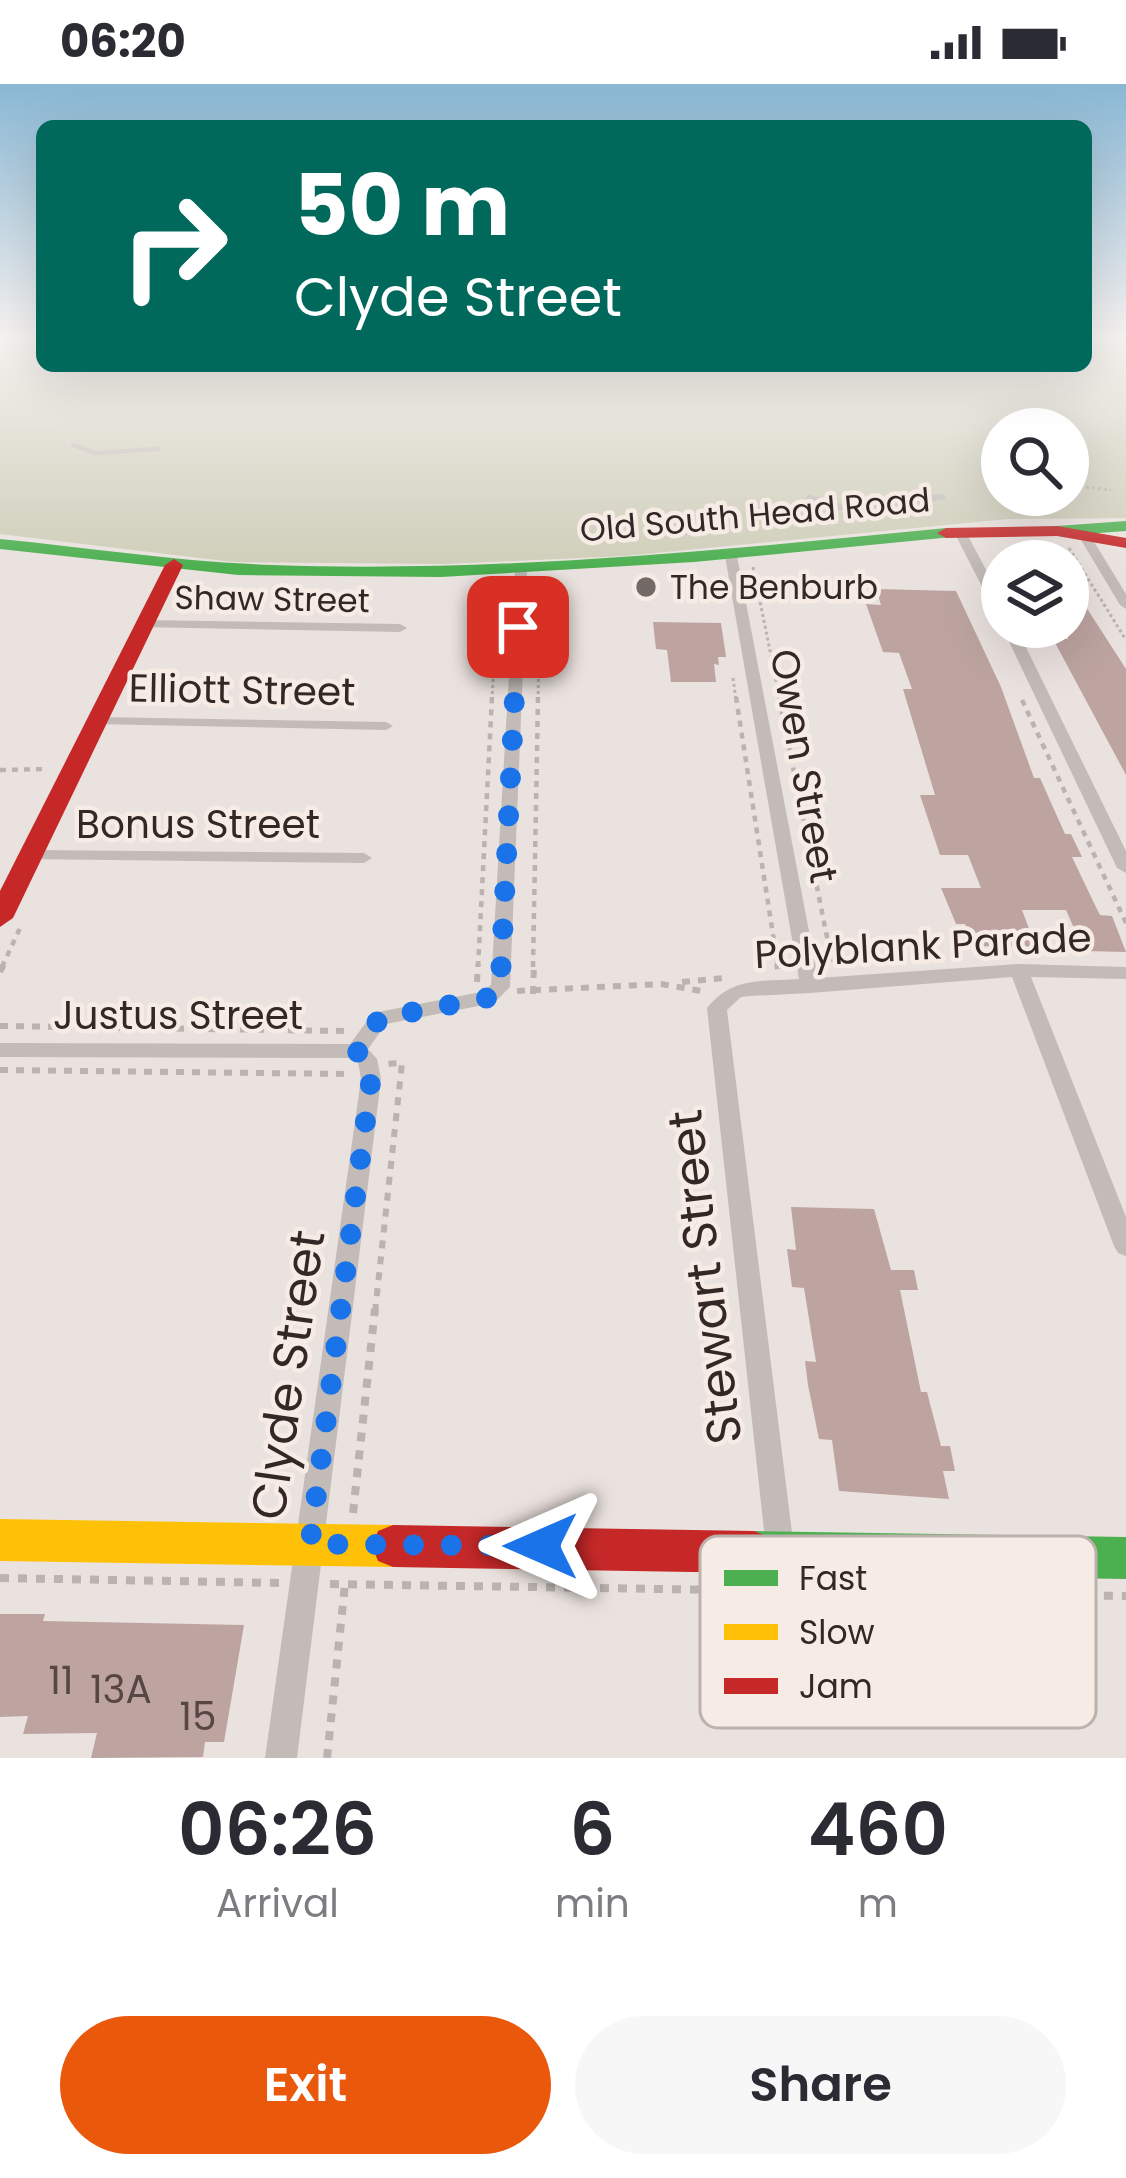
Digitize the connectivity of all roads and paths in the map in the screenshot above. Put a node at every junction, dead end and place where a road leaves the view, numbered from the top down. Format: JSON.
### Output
{"nodes":[{"id":1,"x":73,"y":445,"type":"dead end"},
{"id":2,"x":158,"y":449,"type":"dead end"},
{"id":3,"x":1089,"y":487,"type":"edge"},
{"id":4,"x":1112,"y":490,"type":"dead end"},
{"id":5,"x":942,"y":497,"type":"dead end"},
{"id":6,"x":809,"y":498,"type":"dead end"},
{"id":7,"x":960,"y":532,"type":"junction"},
{"id":8,"x":1126,"y":534,"type":"edge"},
{"id":9,"x":1068,"y":535,"type":"junction"},
{"id":10,"x":0,"y":544,"type":"edge"},
{"id":11,"x":742,"y":559,"type":"junction"},
{"id":12,"x":174,"y":565,"type":"junction"},
{"id":13,"x":981,"y":572,"type":"edge"},
{"id":14,"x":520,"y":576,"type":"junction"},
{"id":15,"x":1126,"y":605,"type":"edge"},
{"id":16,"x":143,"y":624,"type":"junction"},
{"id":17,"x":400,"y":628,"type":"dead end"},
{"id":18,"x":1126,"y":640,"type":"edge"},
{"id":19,"x":1019,"y":648,"type":"edge"},
{"id":20,"x":733,"y":679,"type":"dead end"},
{"id":21,"x":1019,"y":693,"type":"dead end"},
{"id":22,"x":97,"y":721,"type":"junction"},
{"id":23,"x":386,"y":726,"type":"dead end"},
{"id":24,"x":73,"y":769,"type":"junction"},
{"id":25,"x":0,"y":770,"type":"edge"},
{"id":26,"x":31,"y":855,"type":"junction"},
{"id":27,"x":364,"y":858,"type":"dead end"},
{"id":28,"x":1126,"y":868,"type":"edge"},
{"id":29,"x":0,"y":917,"type":"edge"},
{"id":30,"x":1126,"y":923,"type":"edge"},
{"id":31,"x":1019,"y":970,"type":"junction"},
{"id":32,"x":1126,"y":973,"type":"edge"},
{"id":33,"x":501,"y":980,"type":"junction"},
{"id":34,"x":837,"y":985,"type":"junction"},
{"id":35,"x":810,"y":987,"type":"junction"},
{"id":36,"x":781,"y":988,"type":"junction"},
{"id":37,"x":476,"y":989,"type":"dead end"},
{"id":38,"x":532,"y":994,"type":"junction"},
{"id":39,"x":725,"y":999,"type":"junction"},
{"id":40,"x":0,"y":1026,"type":"edge"},
{"id":41,"x":354,"y":1039,"type":"junction"},
{"id":42,"x":0,"y":1050,"type":"edge"},
{"id":43,"x":0,"y":1070,"type":"edge"},
{"id":44,"x":370,"y":1075,"type":"junction"},
{"id":45,"x":1126,"y":1246,"type":"edge"},
{"id":46,"x":778,"y":1536,"type":"edge"},
{"id":47,"x":0,"y":1540,"type":"edge"},
{"id":48,"x":310,"y":1544,"type":"junction"},
{"id":49,"x":350,"y":1544,"type":"junction"},
{"id":50,"x":700,"y":1548,"type":"edge"},
{"id":51,"x":1096,"y":1557,"type":"edge"},
{"id":52,"x":1126,"y":1558,"type":"edge"},
{"id":53,"x":0,"y":1578,"type":"edge"},
{"id":54,"x":303,"y":1584,"type":"junction"},
{"id":55,"x":345,"y":1585,"type":"junction"},
{"id":56,"x":700,"y":1590,"type":"edge"},
{"id":57,"x":1096,"y":1596,"type":"edge"},
{"id":58,"x":1126,"y":1596,"type":"edge"},
{"id":59,"x":281,"y":1758,"type":"edge"},
{"id":60,"x":327,"y":1758,"type":"edge"}],
"edges":[{"from":1,"to":2,"type":"lane"},
{"from":3,"to":4,"type":"path"},
{"from":5,"to":6,"type":"lane"},
{"from":7,"to":9,"type":"main road","name":"Old South Head Road"},
{"from":7,"to":11,"type":"main road","name":"Old South Head Road"},
{"from":7,"to":13,"type":"street"},
{"from":8,"to":9,"type":"main road","name":"Old South Head Road"},
{"from":9,"to":15,"type":"street"},
{"from":9,"to":18,"type":"path"},
{"from":10,"to":12,"type":"main road","name":"Old South Head Road"},
{"from":11,"to":14,"type":"main road","name":"Old South Head Road"},
{"from":11,"to":34,"type":"path"},
{"from":11,"to":35,"type":"street","name":"Owen Street"},
{"from":12,"to":14,"type":"main road","name":"Old South Head Road"},
{"from":12,"to":16,"type":"main road"},
{"from":14,"to":33,"type":"street"},
{"from":14,"to":37,"type":"path"},
{"from":14,"to":38,"type":"path"},
{"from":16,"to":17,"type":"street","name":"Shaw Street"},
{"from":16,"to":22,"type":"main road"},
{"from":19,"to":28,"type":"street"},
{"from":20,"to":36,"type":"path"},
{"from":21,"to":30,"type":"path"},
{"from":22,"to":23,"type":"street","name":"Elliott Street"},
{"from":22,"to":24,"type":"main road"},
{"from":24,"to":25,"type":"path"},
{"from":24,"to":26,"type":"main road"},
{"from":26,"to":27,"type":"street","name":"Bonus Street"},
{"from":26,"to":29,"type":"main road"},
{"from":31,"to":32,"type":"street","name":"Polyblank Parade"},
{"from":31,"to":34,"type":"street","name":"Polyblank Parade"},
{"from":31,"to":45,"type":"street"},
{"from":33,"to":38,"type":"path"},
{"from":33,"to":41,"type":"street"},
{"from":34,"to":35,"type":"street","name":"Polyblank Parade"},
{"from":35,"to":36,"type":"street","name":"Polyblank Parade"},
{"from":36,"to":39,"type":"street","name":"Polyblank Parade"},
{"from":38,"to":39,"type":"path"},
{"from":39,"to":46,"type":"street","name":"Stewart Street"},
{"from":40,"to":41,"type":"path"},
{"from":41,"to":42,"type":"street","name":"Justus Street"},
{"from":41,"to":44,"type":"street"},
{"from":43,"to":44,"type":"path"},
{"from":44,"to":48,"type":"street","name":"Clyde Street"},
{"from":44,"to":49,"type":"path"},
{"from":47,"to":48,"type":"main road"},
{"from":48,"to":49,"type":"main road"},
{"from":48,"to":54,"type":"street","name":"Clyde Street"},
{"from":49,"to":50,"type":"main road"},
{"from":49,"to":55,"type":"path"},
{"from":51,"to":52,"type":"main road"},
{"from":53,"to":54,"type":"path"},
{"from":54,"to":55,"type":"path"},
{"from":54,"to":59,"type":"street","name":"Clyde Street"},
{"from":55,"to":56,"type":"path"},
{"from":55,"to":60,"type":"path"},
{"from":57,"to":58,"type":"path"}]}
